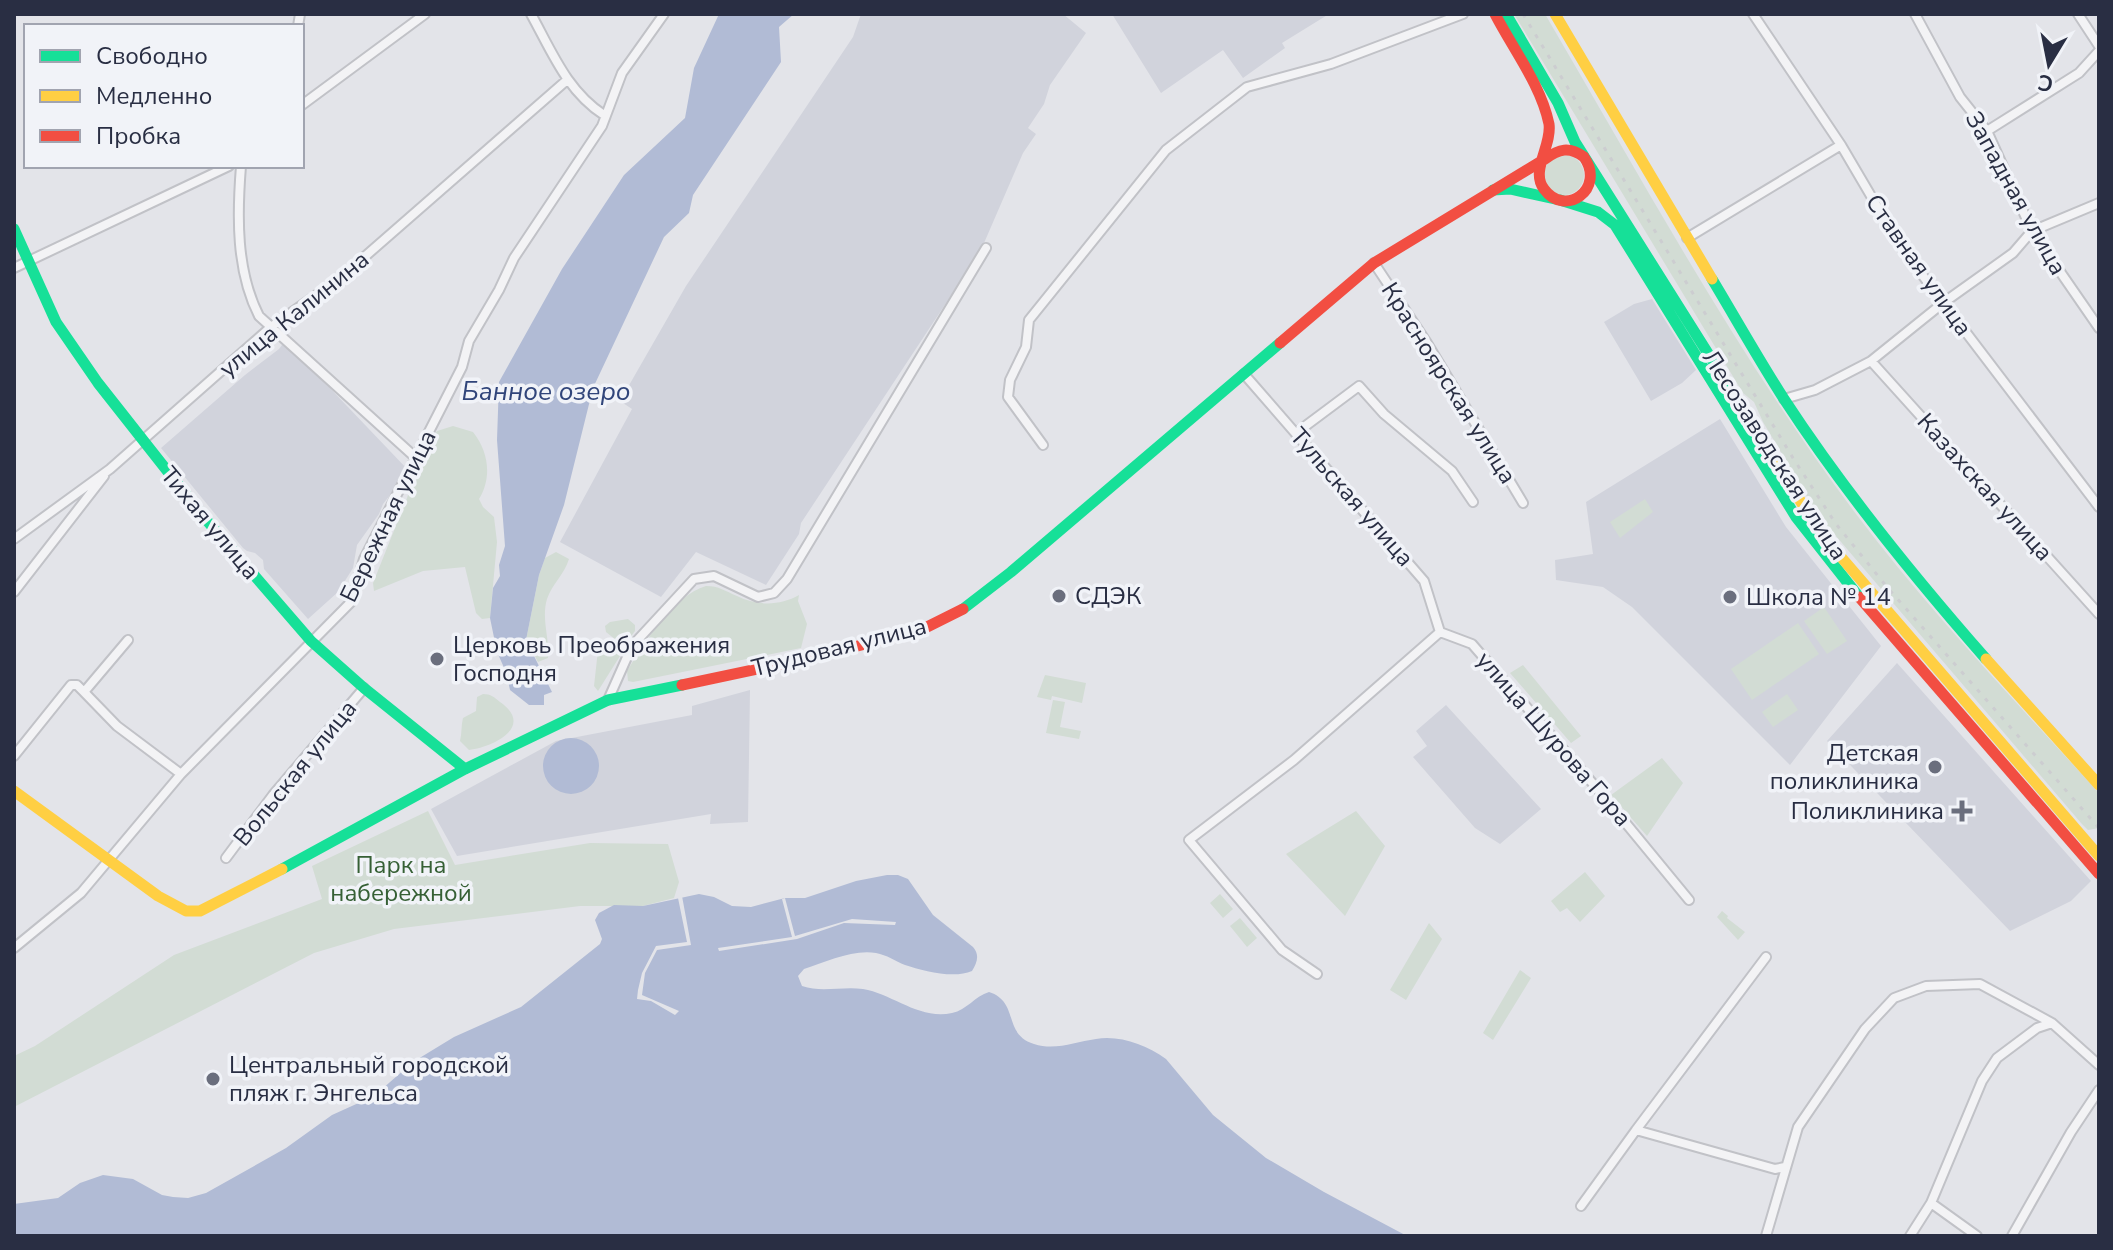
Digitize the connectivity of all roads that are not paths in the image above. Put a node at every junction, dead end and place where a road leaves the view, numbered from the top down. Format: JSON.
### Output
{"nodes":[{"id":1,"x":425,"y":14,"type":"edge"},
{"id":2,"x":531,"y":14,"type":"edge"},
{"id":3,"x":664,"y":14,"type":"edge"},
{"id":4,"x":1463,"y":14,"type":"edge"},
{"id":5,"x":1495,"y":14,"type":"edge"},
{"id":6,"x":1506,"y":14,"type":"edge"},
{"id":7,"x":1555,"y":14,"type":"edge"},
{"id":8,"x":1753,"y":14,"type":"edge"},
{"id":9,"x":1915,"y":14,"type":"edge"},
{"id":10,"x":2078,"y":14,"type":"edge"},
{"id":11,"x":2099,"y":48,"type":"edge"},
{"id":12,"x":567,"y":80,"type":"junction"},
{"id":13,"x":304,"y":104,"type":"edge"},
{"id":14,"x":604,"y":115,"type":"junction"},
{"id":15,"x":1987,"y":131,"type":"junction"},
{"id":16,"x":1841,"y":145,"type":"junction"},
{"id":17,"x":1545,"y":159,"type":"junction"},
{"id":18,"x":1587,"y":160,"type":"junction"},
{"id":19,"x":225,"y":168,"type":"edge"},
{"id":20,"x":241,"y":168,"type":"edge"},
{"id":21,"x":1493,"y":190,"type":"junction"},
{"id":22,"x":1560,"y":200,"type":"junction"},
{"id":23,"x":2099,"y":203,"type":"edge"},
{"id":24,"x":14,"y":229,"type":"edge"},
{"id":25,"x":2032,"y":231,"type":"junction"},
{"id":26,"x":1687,"y":238,"type":"junction"},
{"id":27,"x":986,"y":248,"type":"dead end"},
{"id":28,"x":27,"y":262,"type":"junction"},
{"id":29,"x":1374,"y":263,"type":"junction"},
{"id":30,"x":14,"y":268,"type":"edge"},
{"id":31,"x":1943,"y":303,"type":"junction"},
{"id":32,"x":271,"y":327,"type":"junction"},
{"id":33,"x":2099,"y":328,"type":"edge"},
{"id":34,"x":1871,"y":361,"type":"junction"},
{"id":35,"x":1244,"y":374,"type":"junction"},
{"id":36,"x":1784,"y":399,"type":"junction"},
{"id":37,"x":1296,"y":433,"type":"junction"},
{"id":38,"x":142,"y":441,"type":"junction"},
{"id":39,"x":1043,"y":445,"type":"dead end"},
{"id":40,"x":416,"y":458,"type":"junction"},
{"id":41,"x":110,"y":469,"type":"junction"},
{"id":42,"x":1473,"y":502,"type":"dead end"},
{"id":43,"x":1523,"y":503,"type":"dead end"},
{"id":44,"x":2099,"y":507,"type":"edge"},
{"id":45,"x":14,"y":539,"type":"edge"},
{"id":46,"x":14,"y":592,"type":"edge"},
{"id":47,"x":2099,"y":614,"type":"edge"},
{"id":48,"x":1440,"y":632,"type":"junction"},
{"id":49,"x":128,"y":640,"type":"dead end"},
{"id":50,"x":311,"y":641,"type":"junction"},
{"id":51,"x":364,"y":688,"type":"junction"},
{"id":52,"x":84,"y":692,"type":"junction"},
{"id":53,"x":608,"y":700,"type":"junction"},
{"id":54,"x":14,"y":756,"type":"edge"},
{"id":55,"x":465,"y":769,"type":"junction"},
{"id":56,"x":181,"y":774,"type":"junction"},
{"id":57,"x":2099,"y":785,"type":"edge"},
{"id":58,"x":14,"y":791,"type":"edge"},
{"id":59,"x":2095,"y":843,"type":"edge"},
{"id":60,"x":2099,"y":856,"type":"edge"},
{"id":61,"x":226,"y":858,"type":"dead end"},
{"id":62,"x":110,"y":861,"type":"junction"},
{"id":63,"x":2099,"y":874,"type":"edge"},
{"id":64,"x":1689,"y":900,"type":"dead end"},
{"id":65,"x":14,"y":948,"type":"edge"},
{"id":66,"x":1766,"y":957,"type":"dead end"},
{"id":67,"x":1317,"y":974,"type":"dead end"},
{"id":68,"x":2052,"y":1023,"type":"junction"},
{"id":69,"x":2099,"y":1065,"type":"edge"},
{"id":70,"x":2099,"y":1090,"type":"edge"},
{"id":71,"x":1636,"y":1130,"type":"junction"},
{"id":72,"x":1785,"y":1167,"type":"junction"},
{"id":73,"x":1931,"y":1203,"type":"junction"},
{"id":74,"x":1581,"y":1206,"type":"dead end"},
{"id":75,"x":1766,"y":1236,"type":"edge"},
{"id":76,"x":1910,"y":1236,"type":"edge"},
{"id":77,"x":1977,"y":1236,"type":"edge"},
{"id":78,"x":2012,"y":1236,"type":"edge"}],
"edges":[{"from":1,"to":13,"type":"street"},
{"from":2,"to":12,"type":"street"},
{"from":3,"to":14,"type":"street","name":"Бережная улица"},
{"from":4,"to":39,"type":"street"},
{"from":5,"to":17,"type":"main road"},
{"from":6,"to":18,"type":"main road","name":"Лесозаводская улица"},
{"from":7,"to":26,"type":"main road","name":"Лесозаводская улица"},
{"from":8,"to":16,"type":"street","name":"Ставная улица"},
{"from":9,"to":15,"type":"street","name":"Западная улица"},
{"from":10,"to":11,"type":"street"},
{"from":11,"to":15,"type":"street"},
{"from":12,"to":14,"type":"street"},
{"from":12,"to":32,"type":"street","name":"улица Калинина"},
{"from":14,"to":40,"type":"street","name":"Бережная улица"},
{"from":15,"to":25,"type":"street","name":"Западная улица"},
{"from":16,"to":26,"type":"street"},
{"from":16,"to":31,"type":"street","name":"Ставная улица"},
{"from":17,"to":18,"type":"main road"},
{"from":17,"to":21,"type":"main road","name":"Трудовая улица"},
{"from":17,"to":22,"type":"main road"},
{"from":18,"to":22,"type":"main road"},
{"from":18,"to":59,"type":"main road","name":"Лесозаводская улица"},
{"from":19,"to":28,"type":"street"},
{"from":20,"to":32,"type":"street"},
{"from":21,"to":22,"type":"main road"},
{"from":21,"to":29,"type":"main road","name":"Трудовая улица"},
{"from":22,"to":63,"type":"main road","name":"Лесозаводская улица"},
{"from":23,"to":25,"type":"street"},
{"from":24,"to":28,"type":"main road","name":"Тихая улица"},
{"from":25,"to":31,"type":"street"},
{"from":25,"to":33,"type":"street","name":"Западная улица"},
{"from":26,"to":36,"type":"main road","name":"Лесозаводская улица"},
{"from":27,"to":53,"type":"street"},
{"from":28,"to":30,"type":"street"},
{"from":28,"to":38,"type":"main road","name":"Тихая улица"},
{"from":29,"to":35,"type":"main road","name":"Трудовая улица"},
{"from":29,"to":43,"type":"street","name":"Красноярская улица"},
{"from":31,"to":34,"type":"street"},
{"from":31,"to":44,"type":"street","name":"Ставная улица"},
{"from":32,"to":38,"type":"street","name":"улица Калинина"},
{"from":32,"to":40,"type":"street"},
{"from":34,"to":36,"type":"street"},
{"from":34,"to":47,"type":"street","name":"Казахская улица"},
{"from":35,"to":37,"type":"street","name":"Тульская улица"},
{"from":35,"to":53,"type":"main road","name":"Трудовая улица"},
{"from":36,"to":57,"type":"main road","name":"Лесозаводская улица"},
{"from":37,"to":42,"type":"street"},
{"from":37,"to":48,"type":"street","name":"Тульская улица"},
{"from":38,"to":41,"type":"street","name":"улица Калинина"},
{"from":38,"to":50,"type":"main road","name":"Тихая улица"},
{"from":40,"to":50,"type":"street","name":"Бережная улица"},
{"from":41,"to":45,"type":"street","name":"улица Калинина"},
{"from":41,"to":46,"type":"street"},
{"from":48,"to":64,"type":"street","name":"улица Шурова Гора"},
{"from":48,"to":67,"type":"street"},
{"from":49,"to":52,"type":"street"},
{"from":50,"to":51,"type":"main road","name":"Тихая улица"},
{"from":50,"to":56,"type":"street","name":"Бережная улица"},
{"from":51,"to":55,"type":"main road","name":"Тихая улица"},
{"from":51,"to":61,"type":"street","name":"Вольская улица"},
{"from":52,"to":54,"type":"street"},
{"from":52,"to":56,"type":"street"},
{"from":53,"to":55,"type":"main road","name":"Трудовая улица"},
{"from":55,"to":62,"type":"main road","name":"Трудовая улица"},
{"from":56,"to":62,"type":"street","name":"Бережная улица"},
{"from":58,"to":62,"type":"main road"},
{"from":59,"to":60,"type":"main road","name":"Лесозаводская улица"},
{"from":62,"to":65,"type":"street","name":"Бережная улица"},
{"from":66,"to":71,"type":"street"},
{"from":68,"to":69,"type":"street"},
{"from":68,"to":72,"type":"street"},
{"from":68,"to":73,"type":"street"},
{"from":70,"to":78,"type":"street"},
{"from":71,"to":72,"type":"street"},
{"from":71,"to":74,"type":"street"},
{"from":72,"to":75,"type":"street"},
{"from":73,"to":76,"type":"street"},
{"from":73,"to":77,"type":"street"}]}
